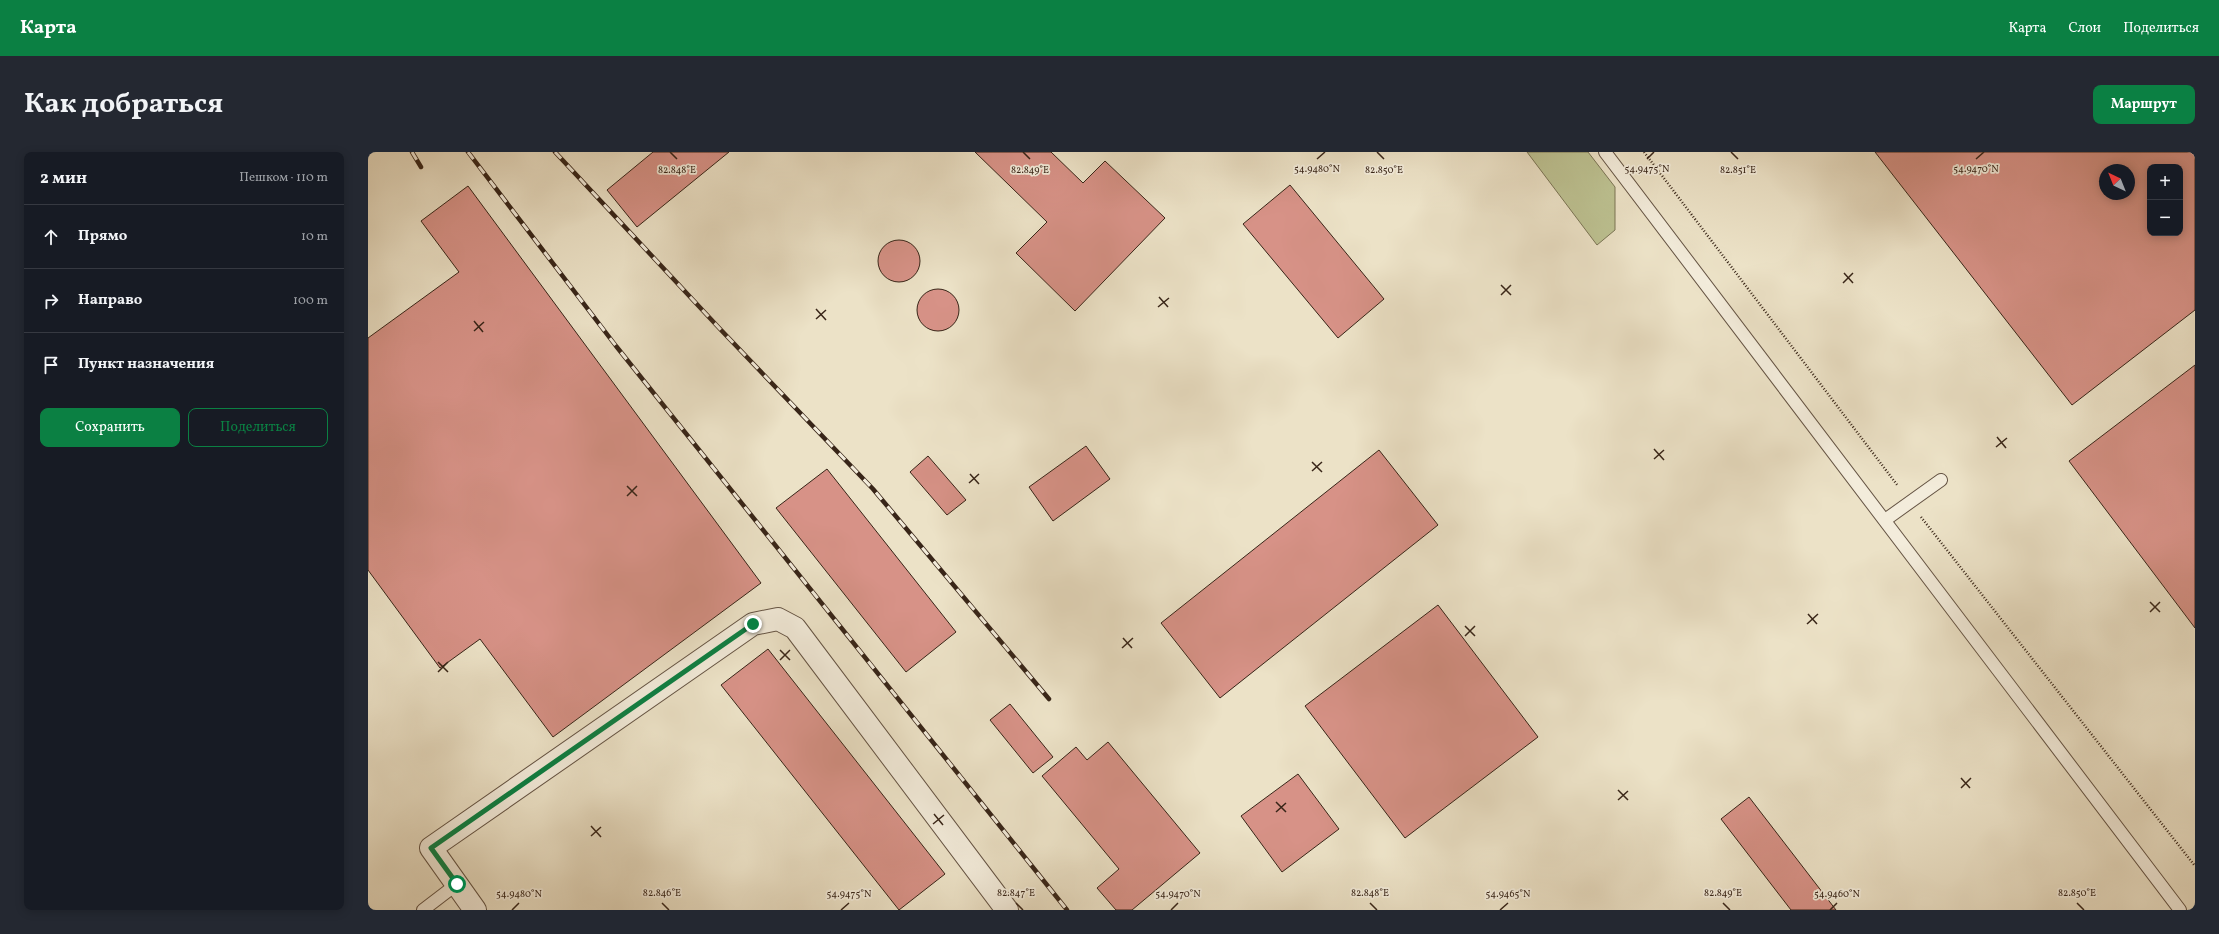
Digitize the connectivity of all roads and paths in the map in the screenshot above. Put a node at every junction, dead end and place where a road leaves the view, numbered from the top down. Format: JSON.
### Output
{"nodes":[{"id":1,"x":1605,"y":152,"type":"edge"},
{"id":2,"x":1941,"y":480,"type":"dead end"},
{"id":3,"x":1885,"y":520,"type":"junction"},
{"id":4,"x":457,"y":884,"type":"junction"},
{"id":5,"x":423,"y":910,"type":"edge"},
{"id":6,"x":475,"y":910,"type":"edge"},
{"id":7,"x":1007,"y":910,"type":"edge"},
{"id":8,"x":2180,"y":910,"type":"edge"}],
"edges":[{"from":1,"to":3,"type":"lane"},
{"from":2,"to":3,"type":"lane"},
{"from":3,"to":8,"type":"lane"},
{"from":4,"to":5,"type":"lane"},
{"from":4,"to":6,"type":"street"},
{"from":4,"to":7,"type":"street"}]}
